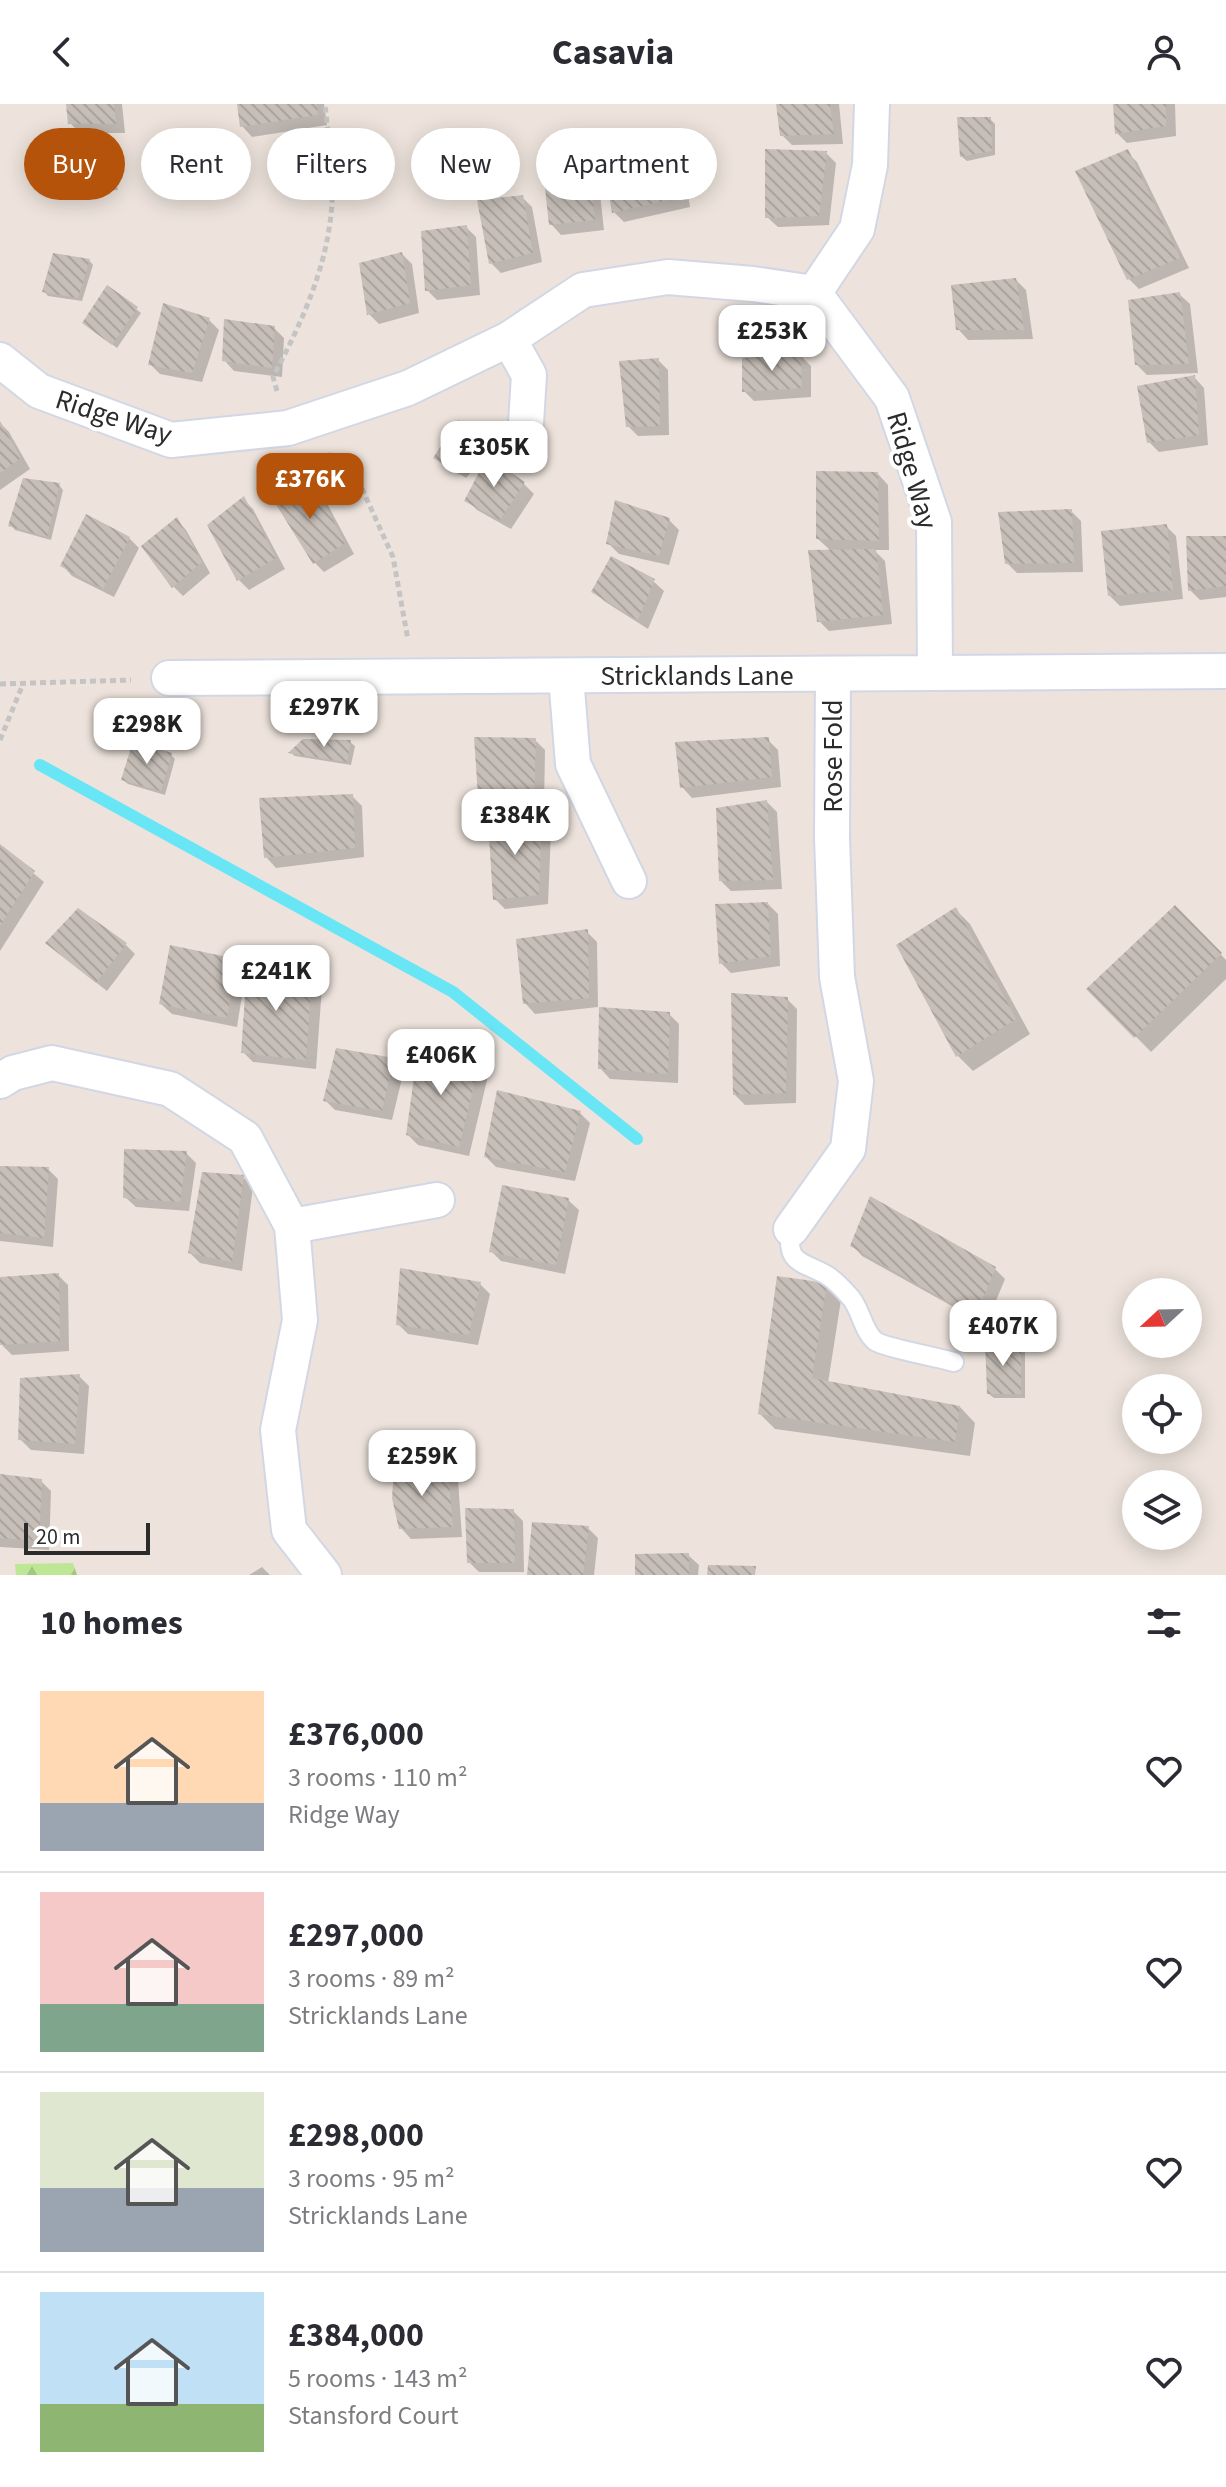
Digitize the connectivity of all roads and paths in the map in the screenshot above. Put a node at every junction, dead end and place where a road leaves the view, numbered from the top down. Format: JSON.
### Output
{"nodes":[{"id":1,"x":325,"y":104,"type":"edge"},
{"id":2,"x":872,"y":104,"type":"edge"},
{"id":3,"x":814,"y":293,"type":"junction"},
{"id":4,"x":509,"y":339,"type":"junction"},
{"id":5,"x":0,"y":360,"type":"edge"},
{"id":6,"x":288,"y":428,"type":"junction"},
{"id":7,"x":525,"y":439,"type":"dead end"},
{"id":8,"x":1226,"y":671,"type":"edge"},
{"id":9,"x":935,"y":673,"type":"junction"},
{"id":10,"x":833,"y":674,"type":"junction"},
{"id":11,"x":566,"y":676,"type":"junction"},
{"id":12,"x":404,"y":677,"type":"junction"},
{"id":13,"x":169,"y":678,"type":"joint"},
{"id":14,"x":0,"y":684,"type":"edge"},
{"id":15,"x":23,"y":684,"type":"junction"},
{"id":16,"x":0,"y":740,"type":"edge"},
{"id":17,"x":629,"y":881,"type":"dead end"},
{"id":18,"x":0,"y":1081,"type":"edge"},
{"id":19,"x":437,"y":1200,"type":"dead end"},
{"id":20,"x":292,"y":1226,"type":"junction"},
{"id":21,"x":791,"y":1229,"type":"joint"},
{"id":22,"x":954,"y":1362,"type":"dead end"},
{"id":23,"x":324,"y":1575,"type":"edge"}],
"edges":[{"from":1,"to":6,"type":"path"},
{"from":2,"to":3,"type":"street"},
{"from":3,"to":4,"type":"street","name":"Ridge Way"},
{"from":3,"to":9,"type":"street","name":"Ridge Way"},
{"from":4,"to":6,"type":"street","name":"Ridge Way"},
{"from":4,"to":7,"type":"street"},
{"from":5,"to":6,"type":"street","name":"Ridge Way"},
{"from":6,"to":12,"type":"path"},
{"from":8,"to":9,"type":"street","name":"Stricklands Lane"},
{"from":9,"to":10,"type":"street","name":"Stricklands Lane"},
{"from":10,"to":11,"type":"street","name":"Stricklands Lane"},
{"from":10,"to":21,"type":"street","name":"Rose Fold"},
{"from":11,"to":12,"type":"street","name":"Stricklands Lane"},
{"from":11,"to":17,"type":"street"},
{"from":12,"to":13,"type":"street","name":"Stricklands Lane"},
{"from":13,"to":15,"type":"path"},
{"from":14,"to":15,"type":"path"},
{"from":15,"to":16,"type":"path"},
{"from":18,"to":20,"type":"street"},
{"from":19,"to":20,"type":"street"},
{"from":20,"to":23,"type":"street"},
{"from":21,"to":22,"type":"lane"}]}
